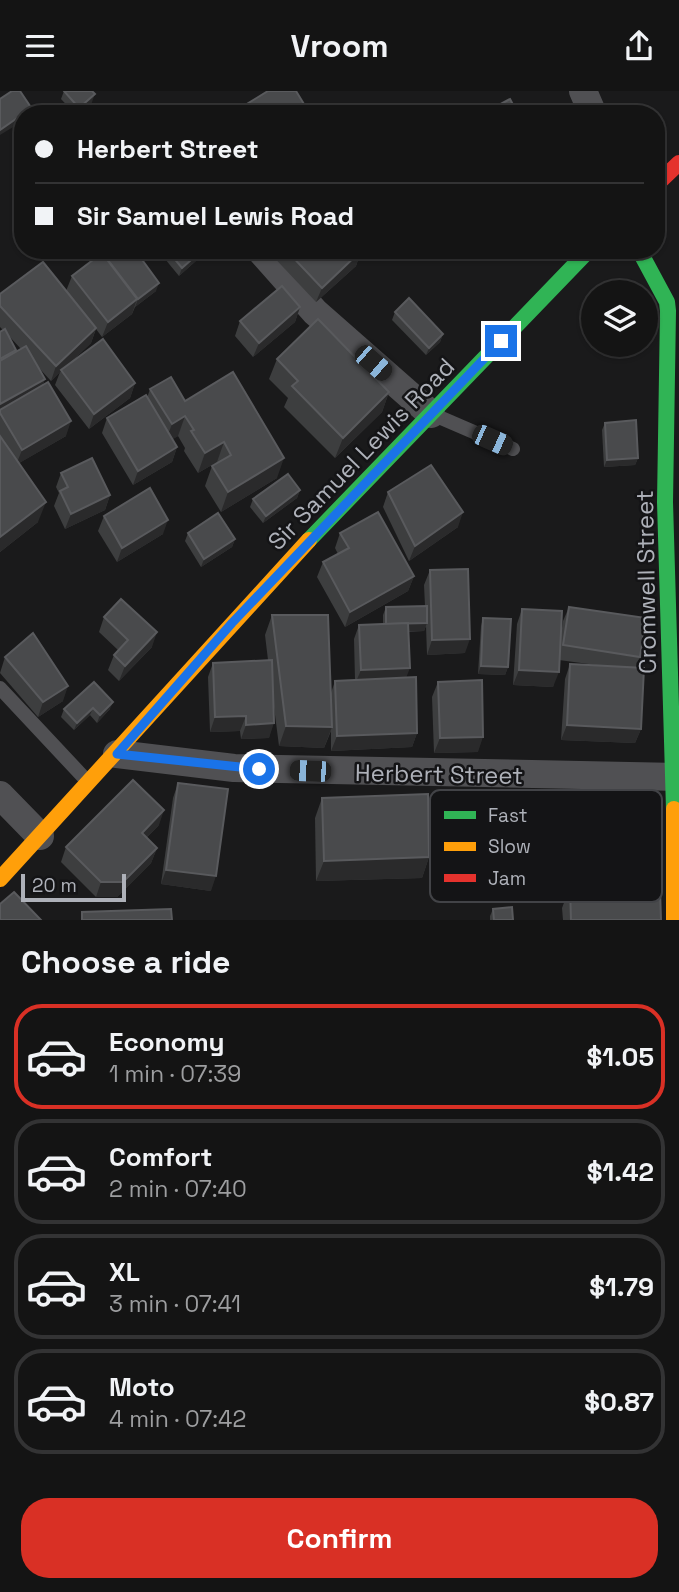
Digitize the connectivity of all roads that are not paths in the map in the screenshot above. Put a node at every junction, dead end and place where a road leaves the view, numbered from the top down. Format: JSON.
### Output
{"nodes":[{"id":1,"x":679,"y":163,"type":"edge"},
{"id":2,"x":665,"y":176,"type":"edge"},
{"id":3,"x":268,"y":259,"type":"edge"},
{"id":4,"x":580,"y":259,"type":"edge"},
{"id":5,"x":644,"y":259,"type":"edge"},
{"id":6,"x":674,"y":375,"type":"edge"},
{"id":7,"x":431,"y":414,"type":"junction"},
{"id":8,"x":513,"y":449,"type":"dead end"},
{"id":9,"x":0,"y":688,"type":"edge"},
{"id":10,"x":117,"y":754,"type":"junction"},
{"id":11,"x":676,"y":777,"type":"edge"},
{"id":12,"x":89,"y":783,"type":"junction"},
{"id":13,"x":0,"y":795,"type":"edge"},
{"id":14,"x":40,"y":836,"type":"junction"},
{"id":15,"x":0,"y":879,"type":"edge"},
{"id":16,"x":674,"y":920,"type":"edge"}],
"edges":[{"from":1,"to":2,"type":"main road"},
{"from":3,"to":7,"type":"street"},
{"from":4,"to":7,"type":"main road","name":"Sir Samuel Lewis Road"},
{"from":5,"to":6,"type":"main road","name":"Cromwell Street"},
{"from":6,"to":11,"type":"main road","name":"Cromwell Street"},
{"from":7,"to":8,"type":"lane"},
{"from":7,"to":10,"type":"main road","name":"Sir Samuel Lewis Road"},
{"from":9,"to":12,"type":"lane"},
{"from":10,"to":11,"type":"street","name":"Herbert Street"},
{"from":10,"to":12,"type":"main road","name":"Sir Samuel Lewis Road"},
{"from":11,"to":16,"type":"main road","name":"Cromwell Street"},
{"from":12,"to":14,"type":"main road","name":"Sir Samuel Lewis Road"},
{"from":13,"to":14,"type":"street"},
{"from":14,"to":15,"type":"main road","name":"Sir Samuel Lewis Road"}]}
